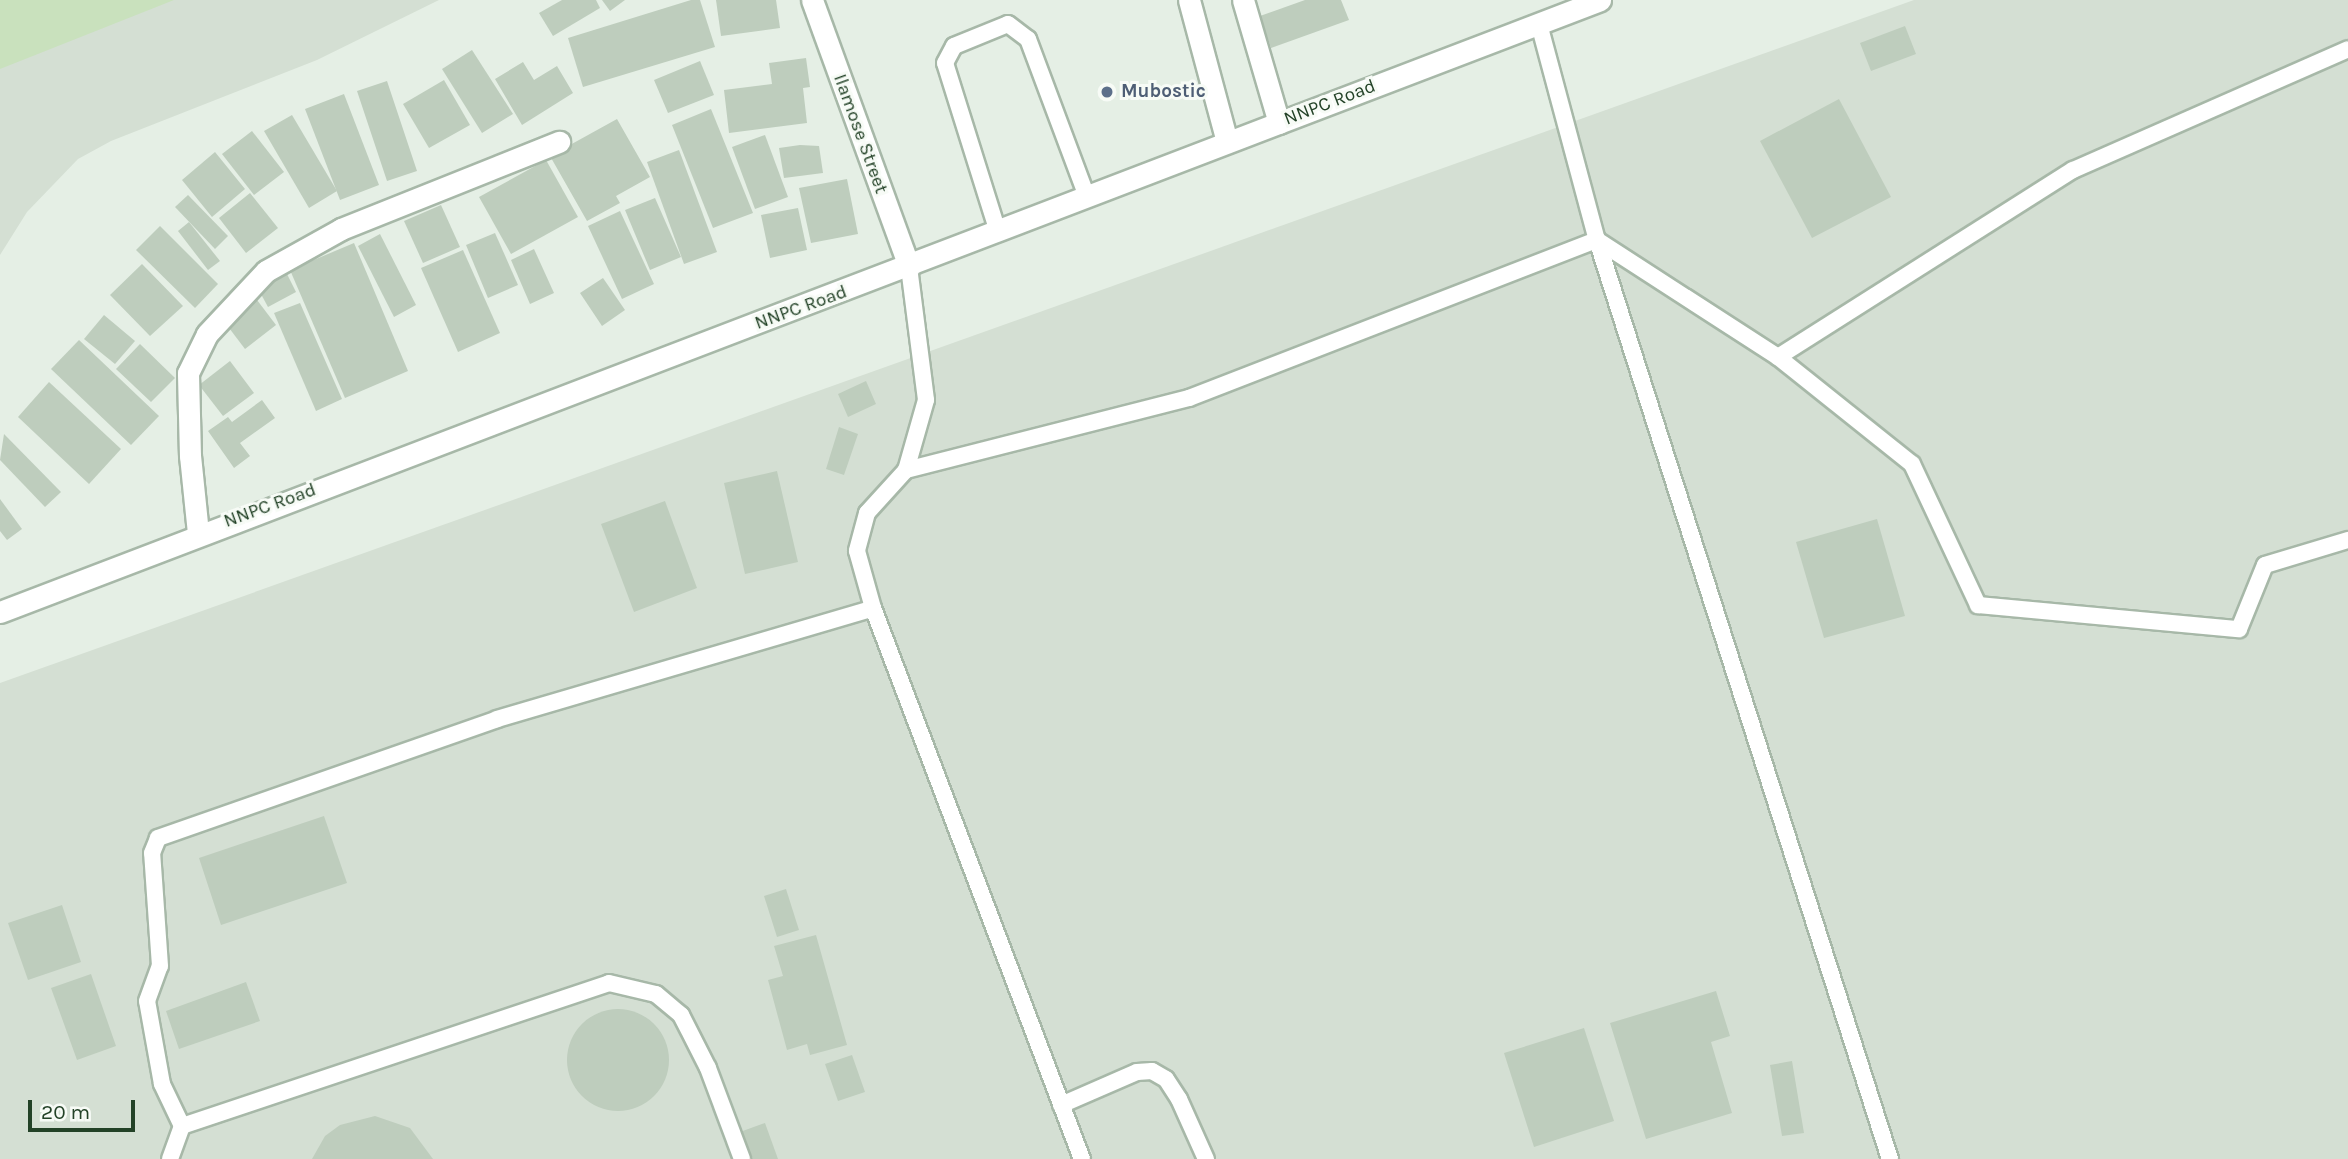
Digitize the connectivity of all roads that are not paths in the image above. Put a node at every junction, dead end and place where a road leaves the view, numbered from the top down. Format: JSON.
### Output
{"nodes":[{"id":1,"x":812,"y":0,"type":"edge"},
{"id":2,"x":1188,"y":0,"type":"edge"},
{"id":3,"x":1243,"y":0,"type":"edge"},
{"id":4,"x":1600,"y":0,"type":"edge"},
{"id":5,"x":1539,"y":24,"type":"junction"},
{"id":6,"x":2348,"y":49,"type":"edge"},
{"id":7,"x":1279,"y":123,"type":"junction"},
{"id":8,"x":559,"y":142,"type":"dead end"},
{"id":9,"x":1227,"y":142,"type":"junction"},
{"id":10,"x":1087,"y":197,"type":"junction"},
{"id":11,"x":998,"y":232,"type":"junction"},
{"id":12,"x":1597,"y":240,"type":"junction"},
{"id":13,"x":909,"y":267,"type":"junction"},
{"id":14,"x":1778,"y":357,"type":"junction"},
{"id":15,"x":906,"y":470,"type":"junction"},
{"id":16,"x":198,"y":533,"type":"junction"},
{"id":17,"x":2348,"y":540,"type":"edge"},
{"id":18,"x":873,"y":608,"type":"junction"},
{"id":19,"x":0,"y":612,"type":"edge"},
{"id":20,"x":1061,"y":1105,"type":"junction"},
{"id":21,"x":182,"y":1126,"type":"junction"},
{"id":22,"x":170,"y":1159,"type":"edge"},
{"id":23,"x":743,"y":1159,"type":"edge"},
{"id":24,"x":1082,"y":1159,"type":"edge"},
{"id":25,"x":1206,"y":1159,"type":"edge"},
{"id":26,"x":1890,"y":1159,"type":"edge"}],
"edges":[{"from":1,"to":13,"type":"street","name":"Ilamose Street"},
{"from":2,"to":9,"type":"street"},
{"from":3,"to":7,"type":"street"},
{"from":4,"to":5,"type":"street","name":"NNPC Road"},
{"from":5,"to":7,"type":"street","name":"NNPC Road"},
{"from":5,"to":12,"type":"lane"},
{"from":6,"to":14,"type":"lane"},
{"from":7,"to":9,"type":"street","name":"NNPC Road"},
{"from":8,"to":16,"type":"street"},
{"from":9,"to":10,"type":"street","name":"NNPC Road"},
{"from":10,"to":11,"type":"street","name":"NNPC Road"},
{"from":10,"to":11,"type":"lane"},
{"from":11,"to":13,"type":"street","name":"NNPC Road"},
{"from":12,"to":14,"type":"lane"},
{"from":12,"to":15,"type":"lane"},
{"from":12,"to":26,"type":"lane"},
{"from":13,"to":15,"type":"lane"},
{"from":13,"to":16,"type":"street","name":"NNPC Road"},
{"from":14,"to":17,"type":"lane"},
{"from":15,"to":18,"type":"lane"},
{"from":16,"to":19,"type":"street","name":"NNPC Road"},
{"from":18,"to":20,"type":"lane"},
{"from":18,"to":21,"type":"lane"},
{"from":20,"to":24,"type":"lane"},
{"from":20,"to":25,"type":"lane"},
{"from":21,"to":22,"type":"lane"},
{"from":21,"to":23,"type":"lane"}]}
